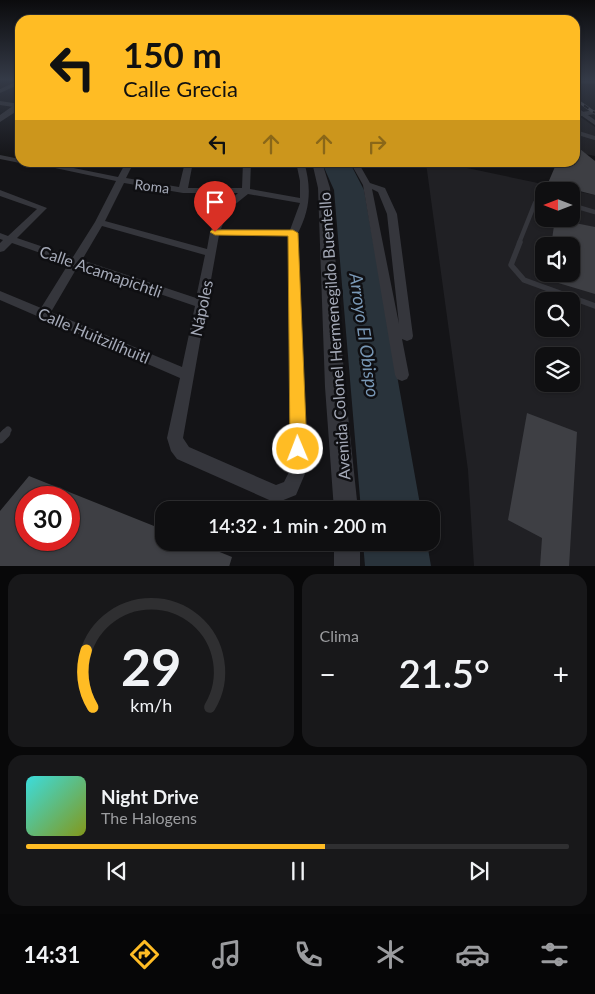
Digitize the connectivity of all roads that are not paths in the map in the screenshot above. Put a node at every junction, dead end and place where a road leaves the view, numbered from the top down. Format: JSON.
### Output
{"nodes":[{"id":1,"x":15,"y":109,"type":"edge"},
{"id":2,"x":595,"y":112,"type":"edge"},
{"id":3,"x":580,"y":114,"type":"edge"},
{"id":4,"x":580,"y":115,"type":"edge"},
{"id":5,"x":0,"y":119,"type":"edge"},
{"id":6,"x":595,"y":123,"type":"edge"},
{"id":7,"x":580,"y":134,"type":"edge"},
{"id":8,"x":595,"y":138,"type":"edge"},
{"id":9,"x":0,"y":157,"type":"edge"},
{"id":10,"x":15,"y":158,"type":"edge"},
{"id":11,"x":72,"y":167,"type":"edge"},
{"id":12,"x":128,"y":167,"type":"edge"},
{"id":13,"x":188,"y":167,"type":"edge"},
{"id":14,"x":247,"y":167,"type":"edge"},
{"id":15,"x":301,"y":167,"type":"edge"},
{"id":16,"x":318,"y":167,"type":"edge"},
{"id":17,"x":357,"y":167,"type":"edge"},
{"id":18,"x":121,"y":182,"type":"junction"},
{"id":19,"x":366,"y":185,"type":"junction"},
{"id":20,"x":183,"y":190,"type":"junction"},
{"id":21,"x":246,"y":192,"type":"junction"},
{"id":22,"x":0,"y":193,"type":"edge"},
{"id":23,"x":304,"y":201,"type":"junction"},
{"id":24,"x":535,"y":203,"type":"edge"},
{"id":25,"x":580,"y":208,"type":"edge"},
{"id":26,"x":595,"y":212,"type":"edge"},
{"id":27,"x":100,"y":222,"type":"junction"},
{"id":28,"x":215,"y":232,"type":"junction"},
{"id":29,"x":293,"y":233,"type":"junction"},
{"id":30,"x":6,"y":238,"type":"edge"},
{"id":31,"x":0,"y":249,"type":"edge"},
{"id":32,"x":212,"y":254,"type":"junction"},
{"id":33,"x":74,"y":263,"type":"junction"},
{"id":34,"x":0,"y":296,"type":"edge"},
{"id":35,"x":203,"y":306,"type":"junction"},
{"id":36,"x":595,"y":306,"type":"edge"},
{"id":37,"x":43,"y":314,"type":"junction"},
{"id":38,"x":408,"y":336,"type":"dead end"},
{"id":39,"x":187,"y":375,"type":"junction"},
{"id":40,"x":402,"y":375,"type":"dead end"},
{"id":41,"x":8,"y":430,"type":"dead end"},
{"id":42,"x":0,"y":439,"type":"edge"},
{"id":43,"x":345,"y":501,"type":"edge"},
{"id":44,"x":347,"y":551,"type":"edge"},
{"id":45,"x":347,"y":566,"type":"edge"}],
"edges":[{"from":1,"to":5,"type":"street"},
{"from":2,"to":3,"type":"street"},
{"from":4,"to":6,"type":"street"},
{"from":7,"to":8,"type":"lane"},
{"from":9,"to":10,"type":"street"},
{"from":11,"to":18,"type":"street","name":"Roma"},
{"from":12,"to":18,"type":"street"},
{"from":13,"to":20,"type":"street"},
{"from":14,"to":21,"type":"street"},
{"from":15,"to":23,"type":"street"},
{"from":16,"to":43,"type":"street","name":"Avenida Colonel Hermenegildo Buentello"},
{"from":17,"to":19,"type":"street"},
{"from":18,"to":20,"type":"street","name":"Roma"},
{"from":18,"to":27,"type":"street"},
{"from":19,"to":38,"type":"street"},
{"from":19,"to":40,"type":"street"},
{"from":20,"to":21,"type":"street","name":"Roma"},
{"from":21,"to":23,"type":"street","name":"Roma"},
{"from":21,"to":28,"type":"street","name":"Nápoles"},
{"from":22,"to":30,"type":"street"},
{"from":23,"to":29,"type":"street"},
{"from":24,"to":36,"type":"lane"},
{"from":25,"to":26,"type":"lane"},
{"from":27,"to":32,"type":"street"},
{"from":27,"to":33,"type":"street"},
{"from":28,"to":29,"type":"street"},
{"from":28,"to":32,"type":"street","name":"Nápoles"},
{"from":29,"to":39,"type":"street","name":"Nápoles"},
{"from":30,"to":31,"type":"street"},
{"from":30,"to":33,"type":"street","name":"Calle Acamapichtli"},
{"from":32,"to":35,"type":"street","name":"Nápoles"},
{"from":33,"to":35,"type":"street","name":"Calle Acamapichtli"},
{"from":33,"to":37,"type":"street"},
{"from":34,"to":37,"type":"street","name":"Calle Huitzilíhuitl"},
{"from":35,"to":39,"type":"street","name":"Nápoles"},
{"from":37,"to":39,"type":"street","name":"Calle Huitzilíhuitl"},
{"from":41,"to":42,"type":"lane"},
{"from":44,"to":45,"type":"street"}]}
